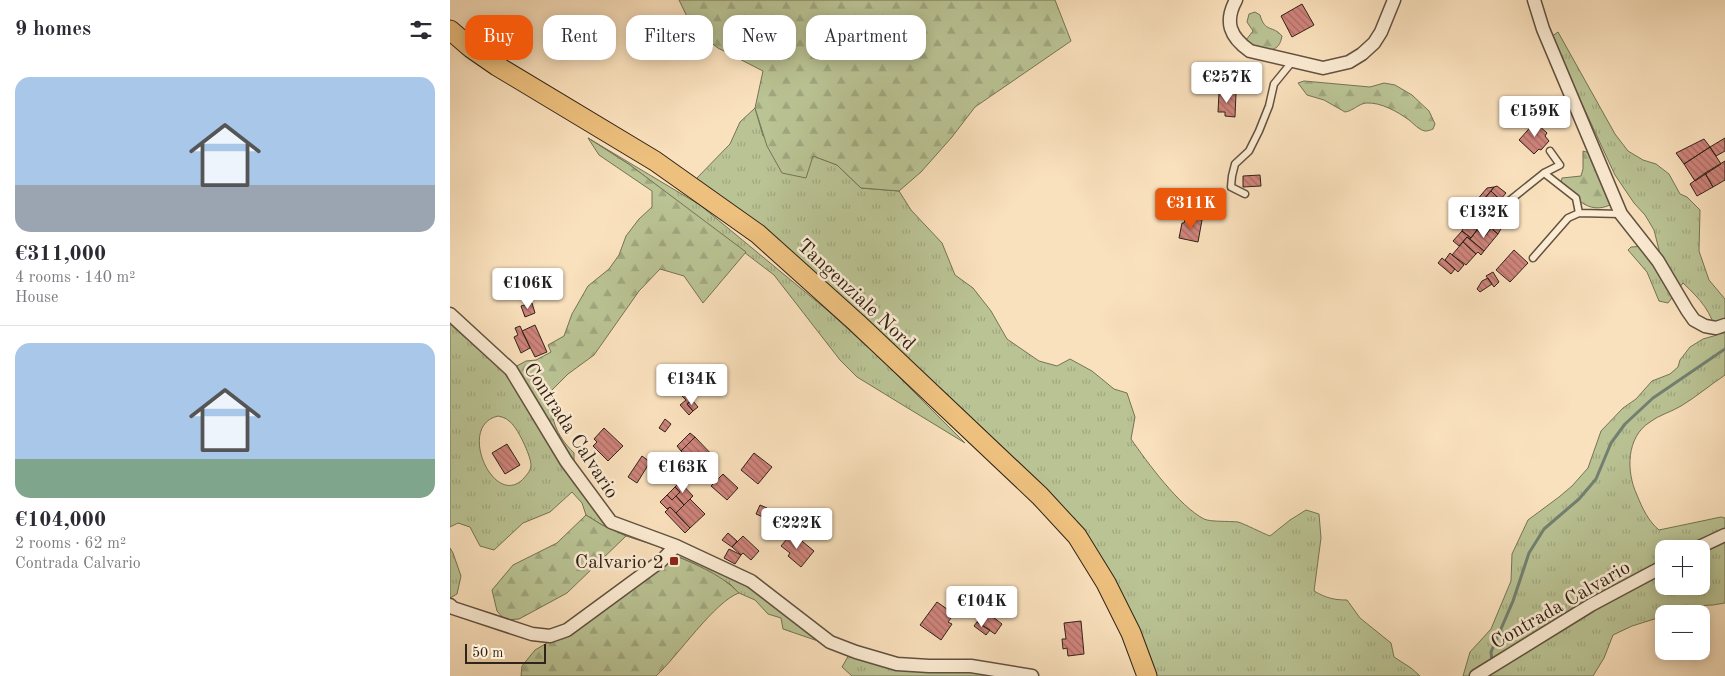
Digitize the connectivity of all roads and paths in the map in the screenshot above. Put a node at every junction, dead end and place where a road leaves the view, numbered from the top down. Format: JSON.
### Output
{"nodes":[{"id":1,"x":1236,"y":0,"type":"edge"},
{"id":2,"x":1394,"y":0,"type":"edge"},
{"id":3,"x":1534,"y":0,"type":"edge"},
{"id":4,"x":450,"y":30,"type":"edge"},
{"id":5,"x":1292,"y":62,"type":"junction"},
{"id":6,"x":1550,"y":151,"type":"dead end"},
{"id":7,"x":1544,"y":174,"type":"junction"},
{"id":8,"x":1245,"y":194,"type":"dead end"},
{"id":9,"x":1510,"y":201,"type":"dead end"},
{"id":10,"x":1579,"y":213,"type":"junction"},
{"id":11,"x":1621,"y":214,"type":"junction"},
{"id":12,"x":1533,"y":258,"type":"dead end"},
{"id":13,"x":450,"y":314,"type":"edge"},
{"id":14,"x":1725,"y":326,"type":"edge"},
{"id":15,"x":1725,"y":535,"type":"edge"},
{"id":16,"x":1710,"y":542,"type":"edge"},
{"id":17,"x":676,"y":546,"type":"junction"},
{"id":18,"x":1655,"y":571,"type":"edge"},
{"id":19,"x":450,"y":605,"type":"edge"},
{"id":20,"x":1011,"y":674,"type":"edge"},
{"id":21,"x":1032,"y":676,"type":"edge"},
{"id":22,"x":1146,"y":676,"type":"edge"},
{"id":23,"x":1477,"y":676,"type":"edge"}],
"edges":[{"from":1,"to":5,"type":"street"},
{"from":2,"to":5,"type":"street"},
{"from":3,"to":11,"type":"street"},
{"from":4,"to":22,"type":"main road","name":"Tangenziale Nord"},
{"from":5,"to":8,"type":"lane"},
{"from":6,"to":7,"type":"lane"},
{"from":7,"to":9,"type":"lane"},
{"from":7,"to":10,"type":"lane"},
{"from":10,"to":11,"type":"lane"},
{"from":10,"to":12,"type":"lane"},
{"from":11,"to":14,"type":"street"},
{"from":13,"to":17,"type":"street","name":"Contrada Calvario"},
{"from":15,"to":16,"type":"street"},
{"from":17,"to":19,"type":"street"},
{"from":17,"to":20,"type":"street","name":"Contrada Calvario"},
{"from":18,"to":23,"type":"street","name":"Contrada Calvario"},
{"from":20,"to":21,"type":"street","name":"Contrada Calvario"}]}
